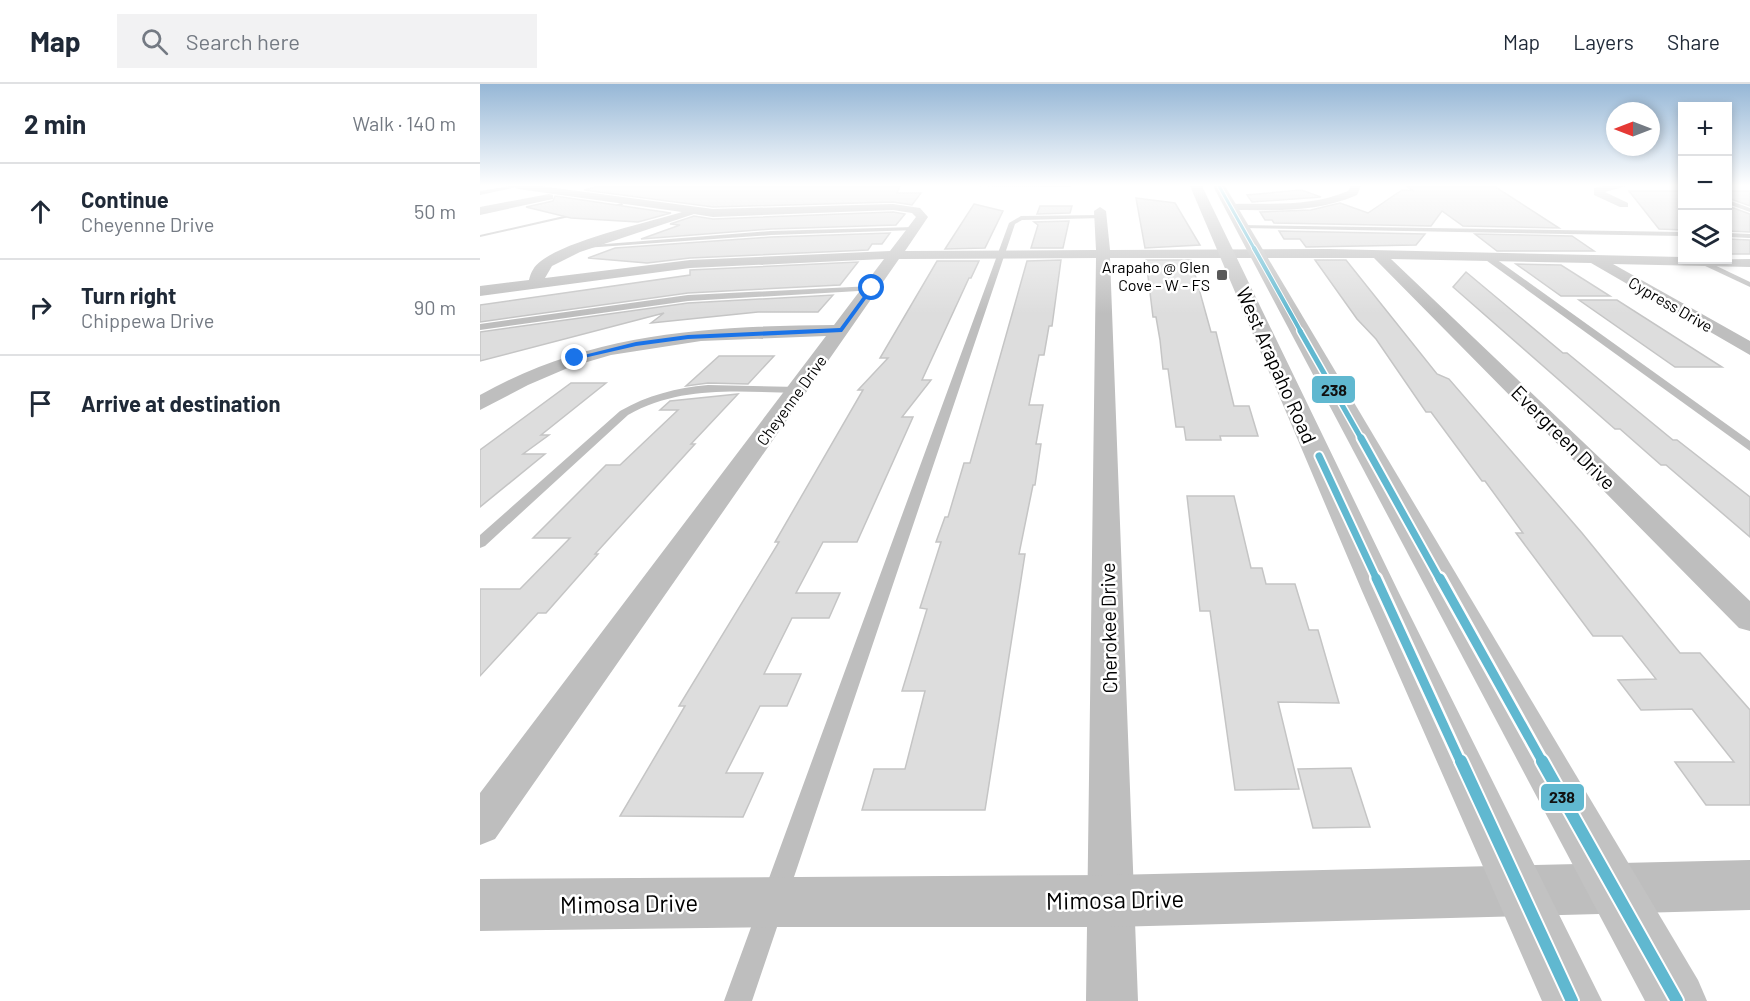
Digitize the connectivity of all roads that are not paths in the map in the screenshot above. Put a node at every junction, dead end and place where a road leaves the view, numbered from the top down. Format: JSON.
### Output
{"nodes":[{"id":1,"x":641,"y":229,"type":"edge"},
{"id":2,"x":914,"y":229,"type":"joint"},
{"id":3,"x":1011,"y":229,"type":"edge"},
{"id":4,"x":1101,"y":229,"type":"edge"},
{"id":5,"x":1234,"y":229,"type":"edge"},
{"id":6,"x":1234,"y":229,"type":"edge"},
{"id":7,"x":1254,"y":229,"type":"edge"},
{"id":8,"x":1678,"y":234,"type":"edge"},
{"id":9,"x":1239,"y":235,"type":"junction"},
{"id":10,"x":1732,"y":235,"type":"edge"},
{"id":11,"x":1750,"y":236,"type":"edge"},
{"id":12,"x":584,"y":246,"type":"junction"},
{"id":13,"x":897,"y":254,"type":"junction"},
{"id":14,"x":1002,"y":254,"type":"junction"},
{"id":15,"x":1103,"y":254,"type":"junction"},
{"id":16,"x":1378,"y":254,"type":"junction"},
{"id":17,"x":1486,"y":256,"type":"junction"},
{"id":18,"x":1593,"y":259,"type":"junction"},
{"id":19,"x":1678,"y":261,"type":"edge"},
{"id":20,"x":1732,"y":263,"type":"edge"},
{"id":21,"x":1750,"y":263,"type":"edge"},
{"id":22,"x":1708,"y":264,"type":"edge"},
{"id":23,"x":536,"y":284,"type":"junction"},
{"id":24,"x":1750,"y":285,"type":"edge"},
{"id":25,"x":872,"y":288,"type":"junction"},
{"id":26,"x":480,"y":291,"type":"edge"},
{"id":27,"x":480,"y":327,"type":"edge"},
{"id":28,"x":842,"y":330,"type":"junction"},
{"id":29,"x":1750,"y":349,"type":"edge"},
{"id":30,"x":798,"y":390,"type":"junction"},
{"id":31,"x":480,"y":404,"type":"edge"},
{"id":32,"x":1750,"y":447,"type":"edge"},
{"id":33,"x":480,"y":543,"type":"edge"},
{"id":34,"x":1750,"y":620,"type":"edge"},
{"id":35,"x":480,"y":826,"type":"edge"},
{"id":36,"x":1750,"y":885,"type":"edge"},
{"id":37,"x":1613,"y":887,"type":"junction"},
{"id":38,"x":1520,"y":889,"type":"junction"},
{"id":39,"x":774,"y":901,"type":"junction"},
{"id":40,"x":1112,"y":901,"type":"junction"},
{"id":41,"x":480,"y":905,"type":"edge"},
{"id":42,"x":738,"y":1001,"type":"edge"},
{"id":43,"x":1113,"y":1001,"type":"edge"},
{"id":44,"x":1572,"y":1001,"type":"edge"},
{"id":45,"x":1677,"y":1001,"type":"edge"}],
"edges":[{"from":1,"to":12,"type":"street"},
{"from":2,"to":12,"type":"lane"},
{"from":2,"to":13,"type":"street","name":"Cheyenne Drive"},
{"from":3,"to":14,"type":"lane"},
{"from":4,"to":15,"type":"street","name":"Cherokee Drive"},
{"from":5,"to":9,"type":"main road","name":"West Arapaho Road"},
{"from":6,"to":9,"type":"main road","name":"West Arapaho Road"},
{"from":7,"to":9,"type":"street"},
{"from":8,"to":9,"type":"lane"},
{"from":9,"to":15,"type":"street"},
{"from":9,"to":16,"type":"street"},
{"from":9,"to":37,"type":"main road","name":"West Arapaho Road"},
{"from":9,"to":38,"type":"main road","name":"West Arapaho Road"},
{"from":10,"to":11,"type":"lane"},
{"from":12,"to":23,"type":"street"},
{"from":13,"to":14,"type":"street"},
{"from":13,"to":23,"type":"street"},
{"from":13,"to":25,"type":"street","name":"Cheyenne Drive"},
{"from":14,"to":15,"type":"street"},
{"from":14,"to":39,"type":"lane"},
{"from":15,"to":40,"type":"street","name":"Cherokee Drive"},
{"from":16,"to":17,"type":"street"},
{"from":16,"to":34,"type":"street","name":"Evergreen Drive"},
{"from":17,"to":18,"type":"street"},
{"from":17,"to":32,"type":"lane"},
{"from":18,"to":19,"type":"street"},
{"from":18,"to":29,"type":"street","name":"Cypress Drive"},
{"from":20,"to":21,"type":"street"},
{"from":22,"to":24,"type":"lane"},
{"from":23,"to":26,"type":"street"},
{"from":25,"to":27,"type":"lane"},
{"from":25,"to":28,"type":"street","name":"Cheyenne Drive"},
{"from":28,"to":30,"type":"street","name":"Cheyenne Drive"},
{"from":28,"to":31,"type":"street"},
{"from":30,"to":33,"type":"lane"},
{"from":30,"to":35,"type":"street","name":"Cheyenne Drive"},
{"from":36,"to":37,"type":"street","name":"Mimosa Drive"},
{"from":37,"to":38,"type":"street","name":"Mimosa Drive"},
{"from":37,"to":45,"type":"main road","name":"West Arapaho Road"},
{"from":38,"to":40,"type":"street","name":"Mimosa Drive"},
{"from":38,"to":44,"type":"main road","name":"West Arapaho Road"},
{"from":39,"to":40,"type":"street","name":"Mimosa Drive"},
{"from":39,"to":41,"type":"street","name":"Mimosa Drive"},
{"from":39,"to":42,"type":"lane"},
{"from":40,"to":43,"type":"street","name":"Cherokee Drive"}]}
